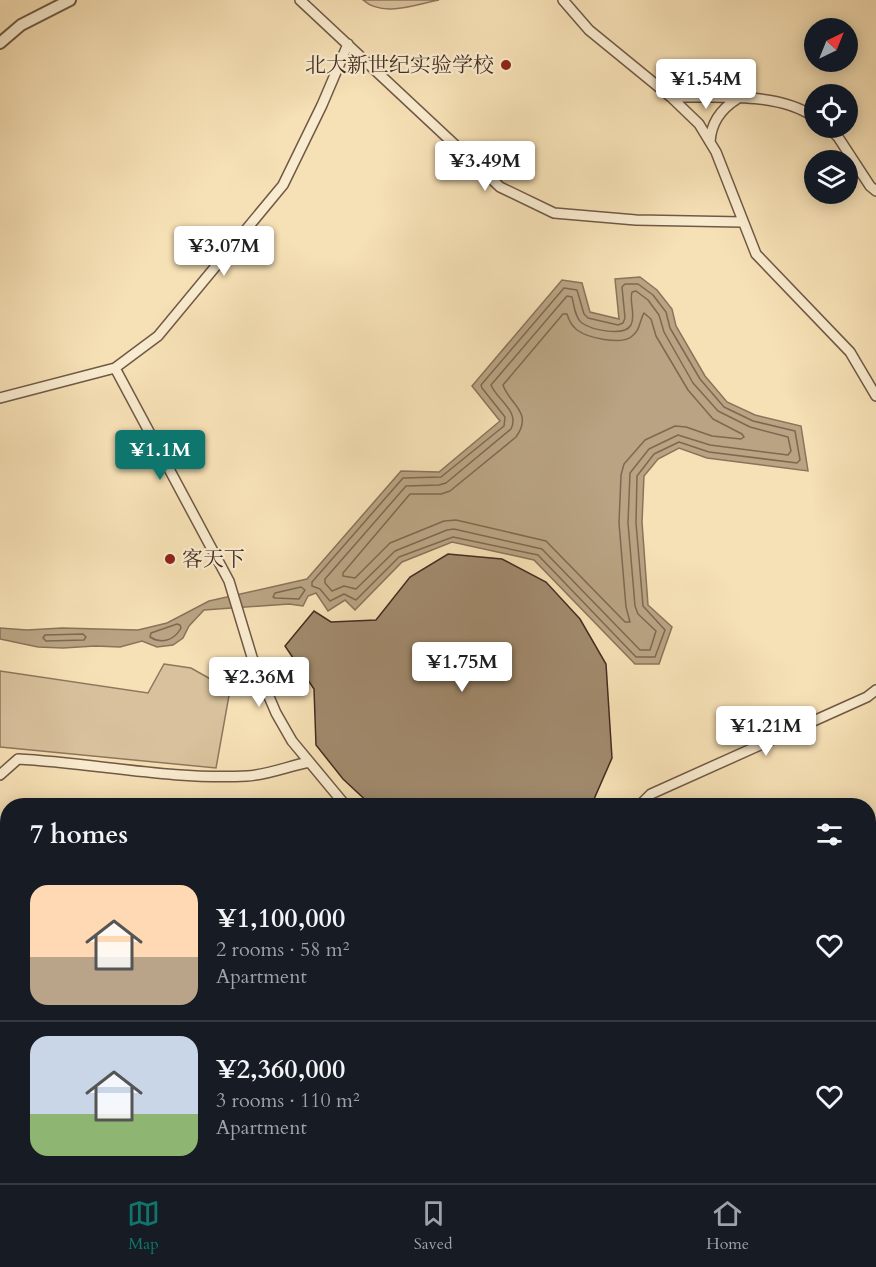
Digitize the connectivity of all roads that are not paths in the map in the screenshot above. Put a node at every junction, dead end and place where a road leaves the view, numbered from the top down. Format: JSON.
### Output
{"nodes":[{"id":1,"x":70,"y":0,"type":"edge"},
{"id":2,"x":300,"y":0,"type":"edge"},
{"id":3,"x":563,"y":0,"type":"edge"},
{"id":4,"x":0,"y":43,"type":"edge"},
{"id":5,"x":348,"y":44,"type":"junction"},
{"id":6,"x":671,"y":97,"type":"junction"},
{"id":7,"x":737,"y":99,"type":"junction"},
{"id":8,"x":804,"y":112,"type":"edge"},
{"id":9,"x":839,"y":138,"type":"edge"},
{"id":10,"x":710,"y":142,"type":"junction"},
{"id":11,"x":876,"y":191,"type":"edge"},
{"id":12,"x":742,"y":222,"type":"junction"},
{"id":13,"x":115,"y":368,"type":"junction"},
{"id":14,"x":876,"y":396,"type":"edge"},
{"id":15,"x":0,"y":398,"type":"edge"},
{"id":16,"x":876,"y":690,"type":"edge"},
{"id":17,"x":309,"y":762,"type":"junction"},
{"id":18,"x":0,"y":774,"type":"edge"},
{"id":19,"x":339,"y":798,"type":"edge"},
{"id":20,"x":647,"y":798,"type":"edge"}],
"edges":[{"from":1,"to":4,"type":"street"},
{"from":2,"to":5,"type":"street"},
{"from":3,"to":6,"type":"street"},
{"from":5,"to":12,"type":"street"},
{"from":5,"to":13,"type":"street"},
{"from":6,"to":7,"type":"street"},
{"from":6,"to":10,"type":"street"},
{"from":7,"to":8,"type":"street"},
{"from":7,"to":10,"type":"street"},
{"from":9,"to":11,"type":"street"},
{"from":10,"to":12,"type":"street"},
{"from":12,"to":14,"type":"street"},
{"from":13,"to":15,"type":"street"},
{"from":13,"to":17,"type":"street"},
{"from":16,"to":20,"type":"street"},
{"from":17,"to":18,"type":"street"},
{"from":17,"to":19,"type":"street"}]}
